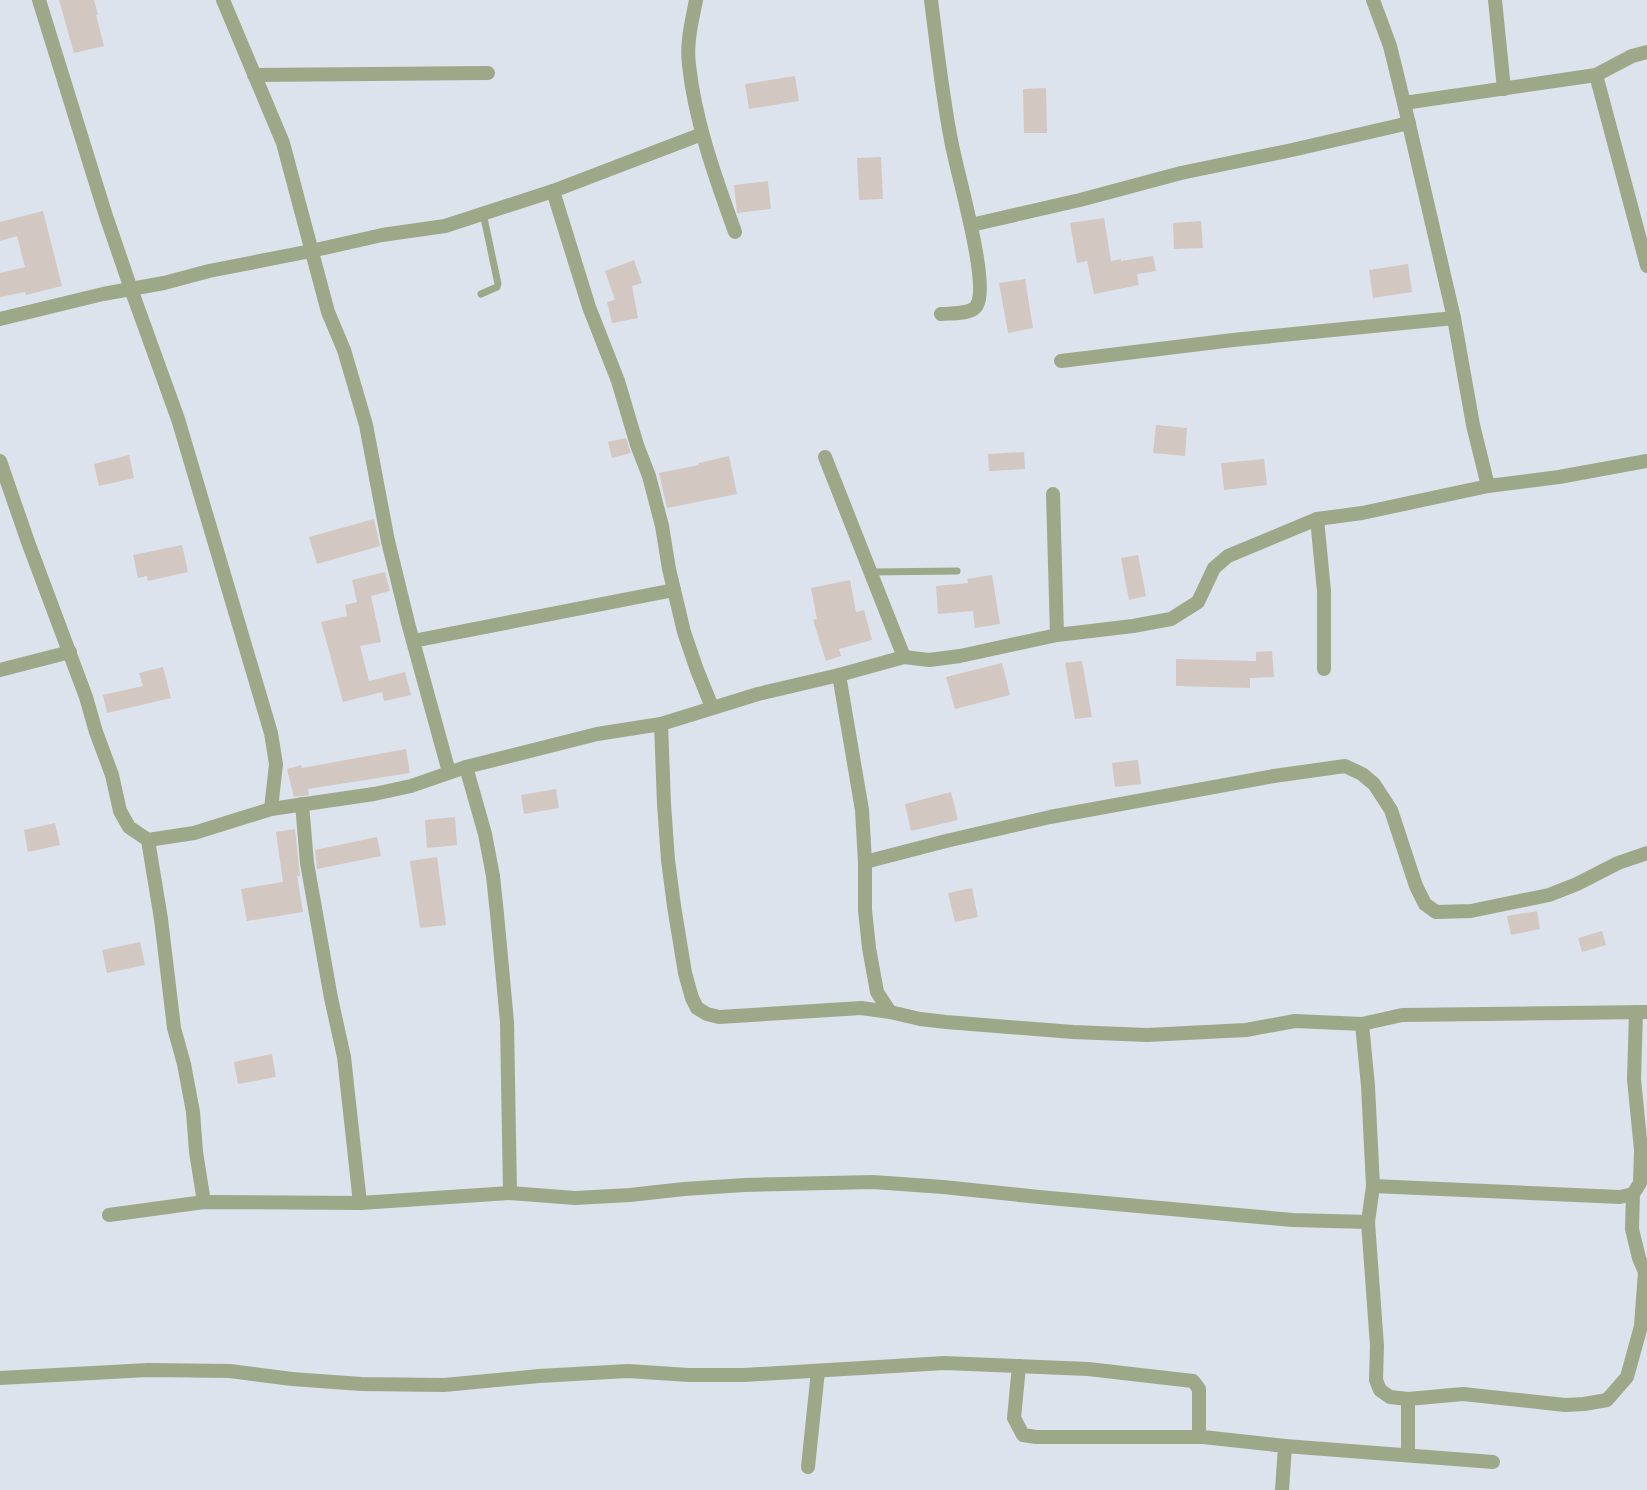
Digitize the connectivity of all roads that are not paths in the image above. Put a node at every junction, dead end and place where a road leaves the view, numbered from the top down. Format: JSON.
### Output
{"nodes":[{"id":1,"x":39,"y":0,"type":"edge"},
{"id":2,"x":223,"y":0,"type":"edge"},
{"id":3,"x":696,"y":0,"type":"edge"},
{"id":4,"x":931,"y":0,"type":"edge"},
{"id":5,"x":1373,"y":0,"type":"edge"},
{"id":6,"x":1495,"y":0,"type":"edge"},
{"id":7,"x":1647,"y":52,"type":"edge"},
{"id":8,"x":488,"y":73,"type":"dead end"},
{"id":9,"x":254,"y":75,"type":"junction"},
{"id":10,"x":1596,"y":75,"type":"junction"},
{"id":11,"x":1504,"y":89,"type":"junction"},
{"id":12,"x":1404,"y":103,"type":"junction"},
{"id":13,"x":1409,"y":123,"type":"junction"},
{"id":14,"x":702,"y":134,"type":"junction"},
{"id":15,"x":553,"y":191,"type":"junction"},
{"id":16,"x":483,"y":213,"type":"junction"},
{"id":17,"x":971,"y":225,"type":"junction"},
{"id":18,"x":735,"y":232,"type":"dead end"},
{"id":19,"x":311,"y":251,"type":"junction"},
{"id":20,"x":1647,"y":266,"type":"edge"},
{"id":21,"x":131,"y":289,"type":"junction"},
{"id":22,"x":481,"y":294,"type":"dead end"},
{"id":23,"x":941,"y":314,"type":"dead end"},
{"id":24,"x":1454,"y":318,"type":"junction"},
{"id":25,"x":0,"y":319,"type":"edge"},
{"id":26,"x":1061,"y":361,"type":"dead end"},
{"id":27,"x":824,"y":457,"type":"dead end"},
{"id":28,"x":0,"y":461,"type":"edge"},
{"id":29,"x":1647,"y":461,"type":"edge"},
{"id":30,"x":1488,"y":486,"type":"junction"},
{"id":31,"x":1054,"y":494,"type":"dead end"},
{"id":32,"x":1317,"y":519,"type":"junction"},
{"id":33,"x":957,"y":571,"type":"dead end"},
{"id":34,"x":871,"y":572,"type":"junction"},
{"id":35,"x":674,"y":590,"type":"junction"},
{"id":36,"x":1057,"y":635,"type":"junction"},
{"id":37,"x":413,"y":641,"type":"junction"},
{"id":38,"x":70,"y":652,"type":"junction"},
{"id":39,"x":904,"y":657,"type":"junction"},
{"id":40,"x":1324,"y":669,"type":"dead end"},
{"id":41,"x":0,"y":670,"type":"edge"},
{"id":42,"x":839,"y":675,"type":"junction"},
{"id":43,"x":712,"y":707,"type":"junction"},
{"id":44,"x":661,"y":724,"type":"junction"},
{"id":45,"x":466,"y":767,"type":"junction"},
{"id":46,"x":449,"y":772,"type":"junction"},
{"id":47,"x":302,"y":804,"type":"junction"},
{"id":48,"x":271,"y":808,"type":"junction"},
{"id":49,"x":148,"y":840,"type":"junction"},
{"id":50,"x":1647,"y":853,"type":"edge"},
{"id":51,"x":865,"y":862,"type":"junction"},
{"id":52,"x":890,"y":1012,"type":"junction"},
{"id":53,"x":1642,"y":1012,"type":"edge"},
{"id":54,"x":1362,"y":1024,"type":"junction"},
{"id":55,"x":1373,"y":1186,"type":"junction"},
{"id":56,"x":510,"y":1193,"type":"junction"},
{"id":57,"x":1633,"y":1194,"type":"junction"},
{"id":58,"x":204,"y":1202,"type":"junction"},
{"id":59,"x":360,"y":1203,"type":"junction"},
{"id":60,"x":109,"y":1215,"type":"dead end"},
{"id":61,"x":1368,"y":1222,"type":"junction"},
{"id":62,"x":1019,"y":1366,"type":"junction"},
{"id":63,"x":818,"y":1371,"type":"junction"},
{"id":64,"x":0,"y":1378,"type":"edge"},
{"id":65,"x":1408,"y":1399,"type":"junction"},
{"id":66,"x":1203,"y":1437,"type":"junction"},
{"id":67,"x":1284,"y":1446,"type":"junction"},
{"id":68,"x":1408,"y":1455,"type":"junction"},
{"id":69,"x":1493,"y":1462,"type":"dead end"},
{"id":70,"x":808,"y":1467,"type":"dead end"},
{"id":71,"x":1282,"y":1490,"type":"edge"}],
"edges":[{"from":1,"to":21,"type":"street"},
{"from":2,"to":9,"type":"street"},
{"from":3,"to":14,"type":"street"},
{"from":4,"to":17,"type":"street"},
{"from":5,"to":12,"type":"street"},
{"from":6,"to":11,"type":"street"},
{"from":7,"to":10,"type":"street"},
{"from":8,"to":9,"type":"street"},
{"from":9,"to":19,"type":"street"},
{"from":10,"to":11,"type":"street"},
{"from":10,"to":20,"type":"street"},
{"from":11,"to":12,"type":"street"},
{"from":12,"to":13,"type":"street"},
{"from":13,"to":17,"type":"street"},
{"from":13,"to":24,"type":"street"},
{"from":14,"to":15,"type":"street"},
{"from":14,"to":18,"type":"street"},
{"from":15,"to":16,"type":"street"},
{"from":15,"to":35,"type":"street"},
{"from":16,"to":19,"type":"street"},
{"from":16,"to":22,"type":"lane"},
{"from":17,"to":23,"type":"street"},
{"from":19,"to":21,"type":"street"},
{"from":19,"to":37,"type":"street"},
{"from":21,"to":25,"type":"street"},
{"from":21,"to":48,"type":"street"},
{"from":24,"to":26,"type":"street"},
{"from":24,"to":30,"type":"street"},
{"from":27,"to":34,"type":"street"},
{"from":28,"to":38,"type":"street"},
{"from":29,"to":30,"type":"street"},
{"from":30,"to":32,"type":"street"},
{"from":31,"to":36,"type":"street"},
{"from":32,"to":36,"type":"street"},
{"from":32,"to":40,"type":"street"},
{"from":33,"to":34,"type":"lane"},
{"from":34,"to":39,"type":"street"},
{"from":35,"to":37,"type":"street"},
{"from":35,"to":43,"type":"street"},
{"from":36,"to":39,"type":"street"},
{"from":37,"to":46,"type":"street"},
{"from":38,"to":41,"type":"street"},
{"from":38,"to":49,"type":"street"},
{"from":39,"to":42,"type":"street"},
{"from":42,"to":43,"type":"street"},
{"from":42,"to":51,"type":"street"},
{"from":43,"to":44,"type":"street"},
{"from":44,"to":45,"type":"street"},
{"from":44,"to":52,"type":"street"},
{"from":45,"to":46,"type":"street"},
{"from":45,"to":56,"type":"street"},
{"from":46,"to":47,"type":"street"},
{"from":47,"to":48,"type":"street"},
{"from":47,"to":59,"type":"street"},
{"from":48,"to":49,"type":"street"},
{"from":49,"to":58,"type":"street"},
{"from":50,"to":51,"type":"street"},
{"from":51,"to":52,"type":"street"},
{"from":52,"to":54,"type":"street"},
{"from":53,"to":54,"type":"street"},
{"from":53,"to":57,"type":"street"},
{"from":54,"to":55,"type":"street"},
{"from":55,"to":57,"type":"street"},
{"from":55,"to":61,"type":"street"},
{"from":56,"to":59,"type":"street"},
{"from":56,"to":61,"type":"street"},
{"from":57,"to":65,"type":"street"},
{"from":58,"to":59,"type":"street"},
{"from":58,"to":60,"type":"street"},
{"from":61,"to":65,"type":"street"},
{"from":62,"to":63,"type":"street"},
{"from":62,"to":66,"type":"street"},
{"from":62,"to":66,"type":"street"},
{"from":63,"to":64,"type":"street"},
{"from":63,"to":70,"type":"street"},
{"from":65,"to":68,"type":"street"},
{"from":66,"to":67,"type":"street"},
{"from":67,"to":68,"type":"street"},
{"from":67,"to":71,"type":"street"},
{"from":68,"to":69,"type":"street"}]}
